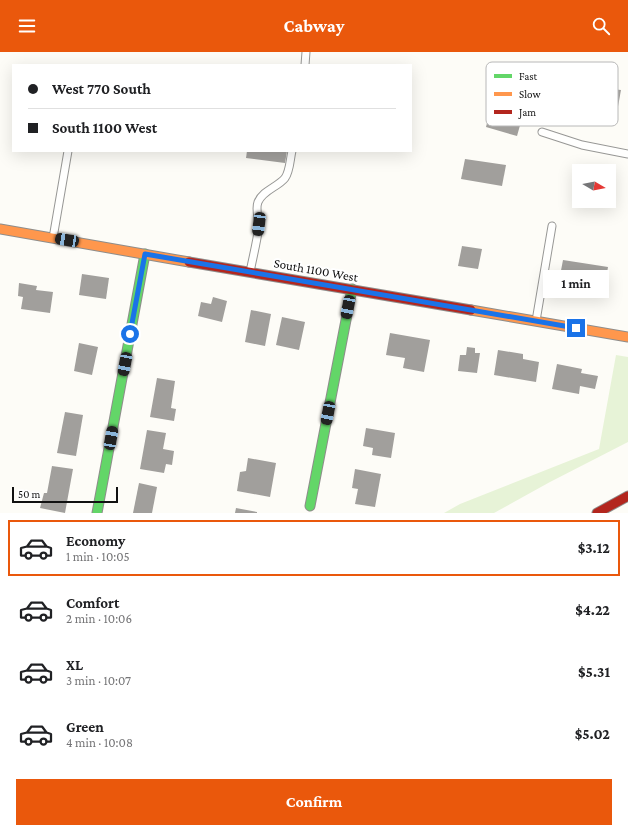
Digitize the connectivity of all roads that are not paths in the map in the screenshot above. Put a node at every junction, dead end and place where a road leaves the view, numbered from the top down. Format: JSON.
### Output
{"nodes":[{"id":1,"x":306,"y":52,"type":"edge"},
{"id":2,"x":305,"y":64,"type":"edge"},
{"id":3,"x":542,"y":132,"type":"dead end"},
{"id":4,"x":68,"y":152,"type":"edge"},
{"id":5,"x":292,"y":152,"type":"edge"},
{"id":6,"x":628,"y":154,"type":"edge"},
{"id":7,"x":552,"y":226,"type":"dead end"},
{"id":8,"x":0,"y":229,"type":"edge"},
{"id":9,"x":53,"y":238,"type":"junction"},
{"id":10,"x":145,"y":254,"type":"junction"},
{"id":11,"x":250,"y":272,"type":"junction"},
{"id":12,"x":352,"y":289,"type":"junction"},
{"id":13,"x":536,"y":321,"type":"junction"},
{"id":14,"x":628,"y":337,"type":"edge"},
{"id":15,"x":628,"y":496,"type":"edge"},
{"id":16,"x":310,"y":506,"type":"dead end"},
{"id":17,"x":97,"y":513,"type":"edge"},
{"id":18,"x":597,"y":513,"type":"edge"}],
"edges":[{"from":1,"to":2,"type":"lane"},
{"from":3,"to":6,"type":"lane"},
{"from":4,"to":9,"type":"lane"},
{"from":5,"to":11,"type":"lane"},
{"from":7,"to":13,"type":"lane"},
{"from":8,"to":9,"type":"main road","name":"South 1100 West"},
{"from":9,"to":10,"type":"main road","name":"South 1100 West"},
{"from":10,"to":11,"type":"main road","name":"South 1100 West"},
{"from":10,"to":17,"type":"main road"},
{"from":11,"to":12,"type":"main road","name":"South 1100 West"},
{"from":12,"to":13,"type":"main road","name":"South 1100 West"},
{"from":12,"to":16,"type":"main road"},
{"from":13,"to":14,"type":"main road","name":"South 1100 West"},
{"from":15,"to":18,"type":"main road"}]}
